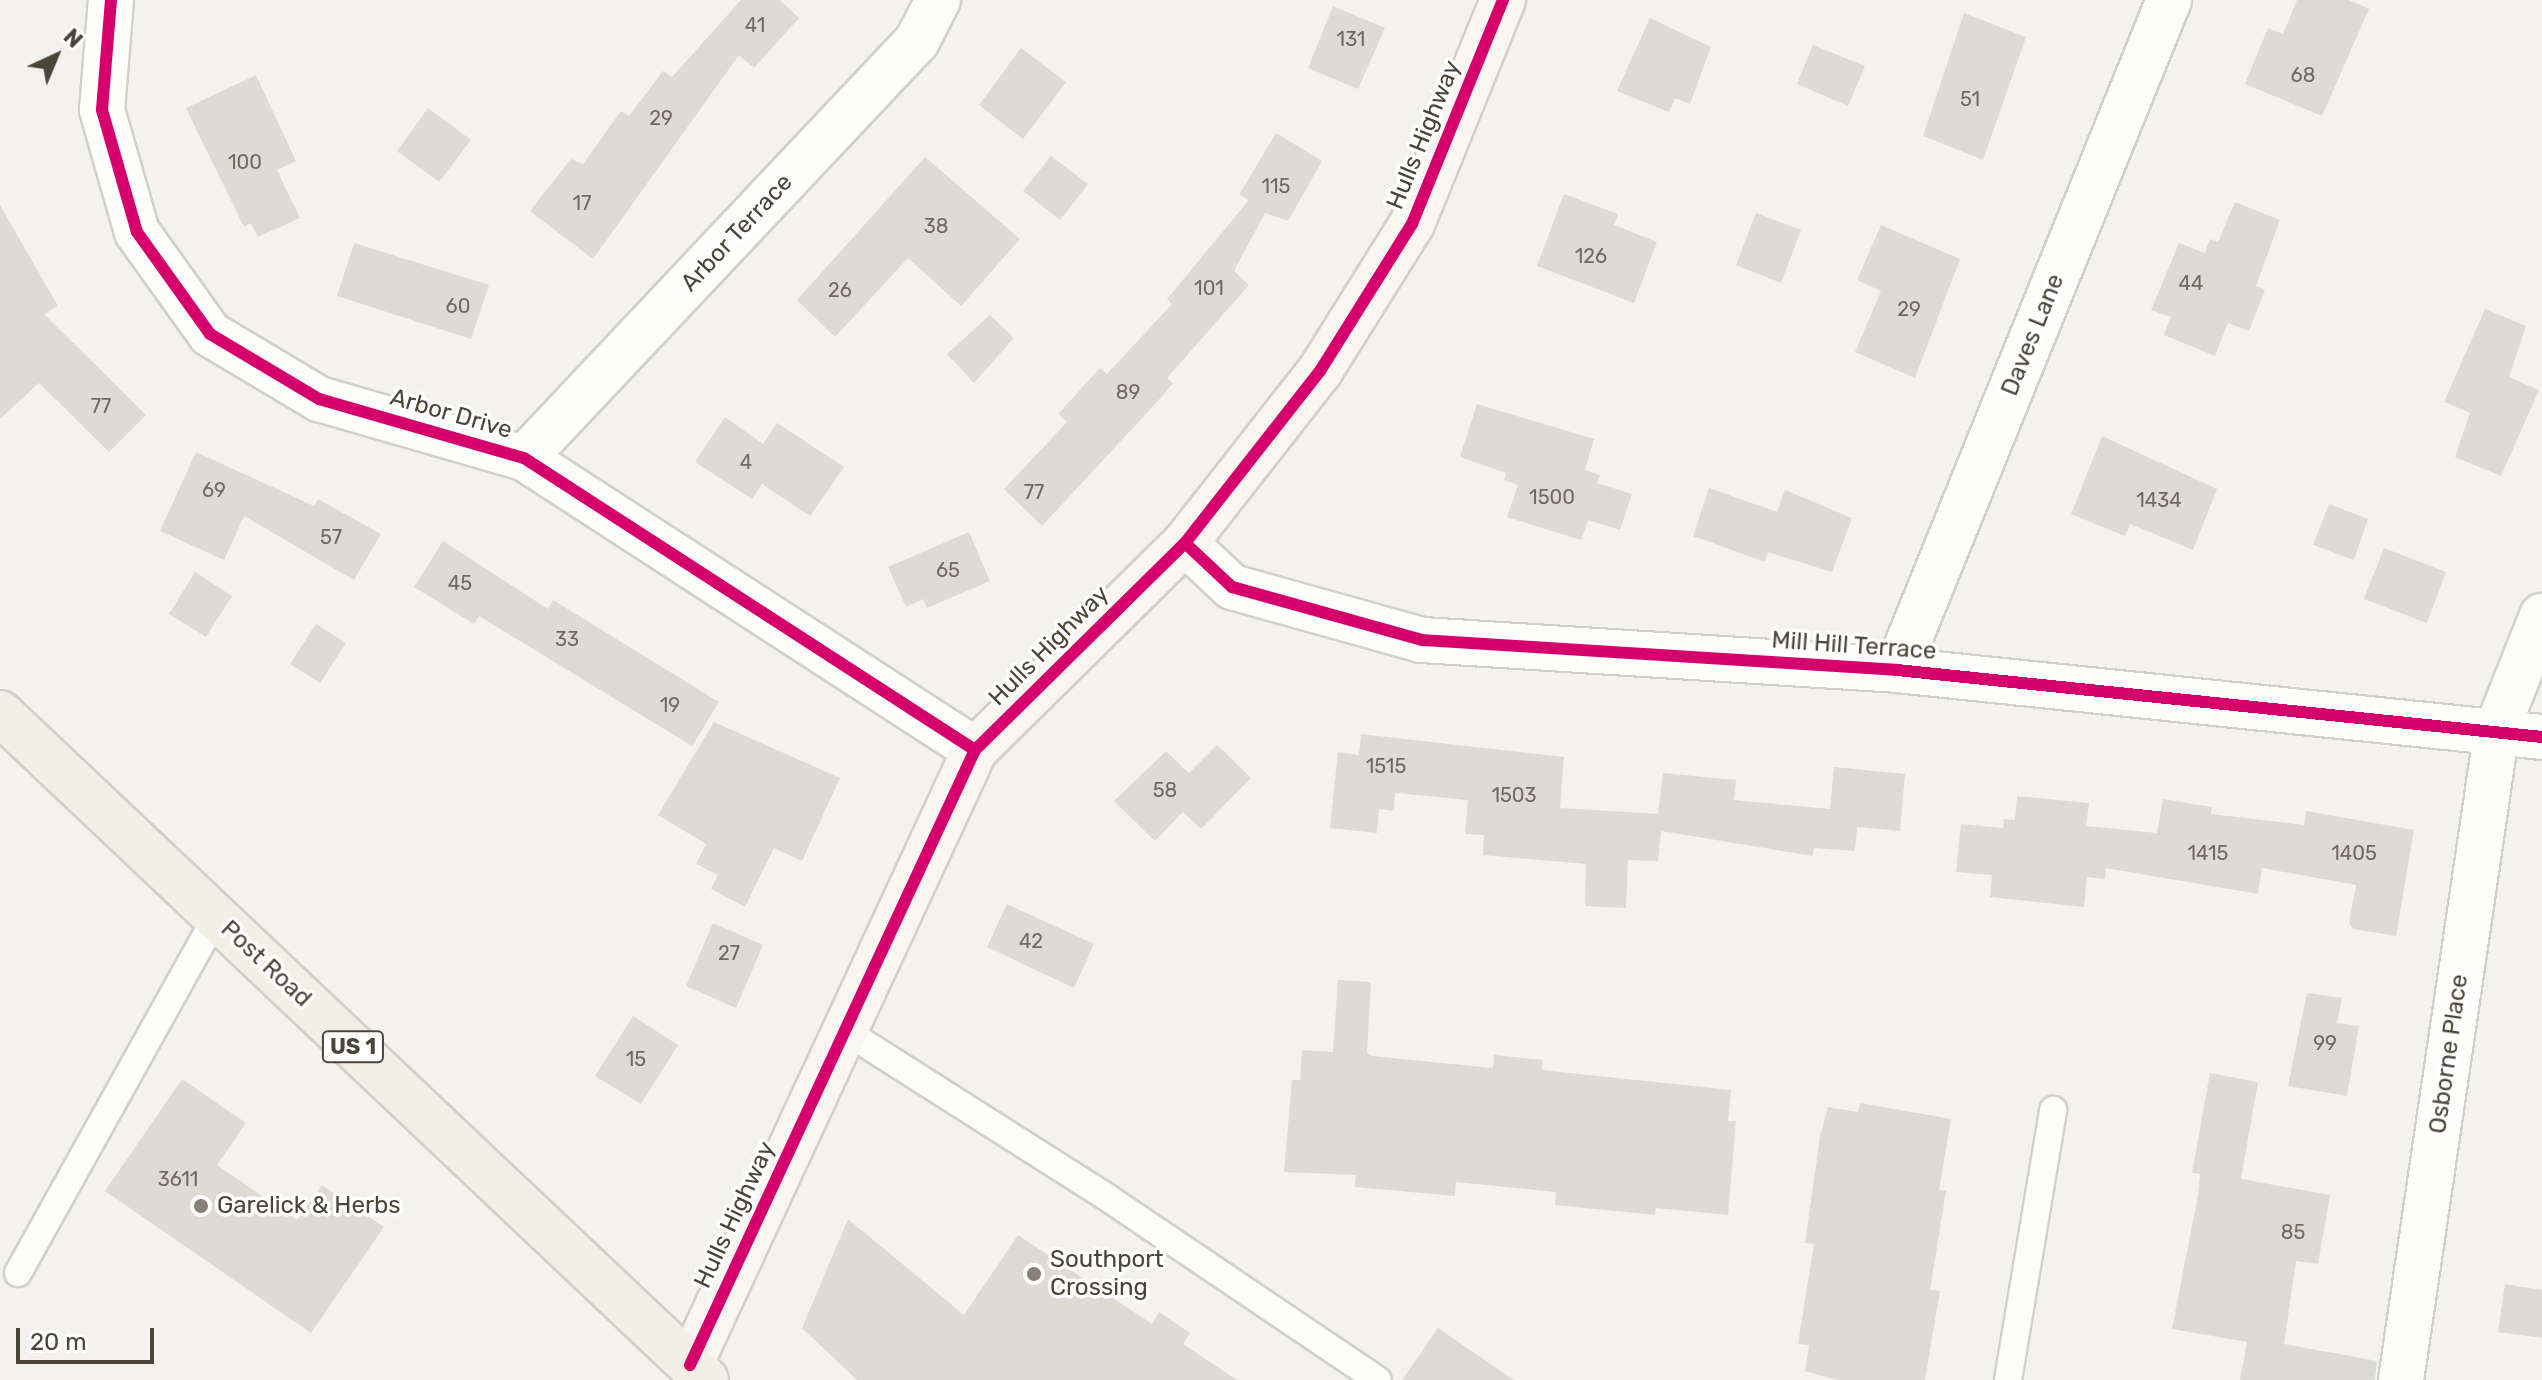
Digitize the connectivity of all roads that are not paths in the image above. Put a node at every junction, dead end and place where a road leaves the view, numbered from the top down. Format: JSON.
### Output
{"nodes":[{"id":1,"x":111,"y":0,"type":"edge"},
{"id":2,"x":938,"y":0,"type":"edge"},
{"id":3,"x":1503,"y":0,"type":"edge"},
{"id":4,"x":2169,"y":0,"type":"edge"},
{"id":5,"x":524,"y":458,"type":"junction"},
{"id":6,"x":1185,"y":543,"type":"junction"},
{"id":7,"x":2542,"y":616,"type":"edge"},
{"id":8,"x":1897,"y":670,"type":"junction"},
{"id":9,"x":0,"y":713,"type":"edge"},
{"id":10,"x":2497,"y":729,"type":"junction"},
{"id":11,"x":2542,"y":737,"type":"edge"},
{"id":12,"x":975,"y":750,"type":"junction"},
{"id":13,"x":216,"y":917,"type":"junction"},
{"id":14,"x":845,"y":1031,"type":"junction"},
{"id":15,"x":2053,"y":1110,"type":"dead end"},
{"id":16,"x":18,"y":1273,"type":"dead end"},
{"id":17,"x":698,"y":1373,"type":"edge"},
{"id":18,"x":1378,"y":1380,"type":"edge"},
{"id":19,"x":2008,"y":1380,"type":"edge"},
{"id":20,"x":2401,"y":1380,"type":"edge"}],
"edges":[{"from":1,"to":5,"type":"street","name":"Arbor Drive"},
{"from":2,"to":5,"type":"street","name":"Arbor Terrace"},
{"from":3,"to":6,"type":"street","name":"Hulls Highway"},
{"from":4,"to":8,"type":"street","name":"Daves Lane"},
{"from":5,"to":12,"type":"street","name":"Arbor Drive"},
{"from":6,"to":8,"type":"street","name":"Mill Hill Terrace"},
{"from":6,"to":12,"type":"street","name":"Hulls Highway"},
{"from":7,"to":10,"type":"street","name":"Osborne Place"},
{"from":8,"to":10,"type":"street","name":"Mill Hill Terrace"},
{"from":9,"to":13,"type":"main road","name":"Post Road","number":"US 1"},
{"from":10,"to":11,"type":"street","name":"Mill Hill Terrace"},
{"from":10,"to":20,"type":"street","name":"Osborne Place"},
{"from":12,"to":14,"type":"street","name":"Hulls Highway"},
{"from":13,"to":16,"type":"lane"},
{"from":13,"to":17,"type":"main road","name":"Post Road","number":"US 1"},
{"from":14,"to":17,"type":"street","name":"Hulls Highway"},
{"from":14,"to":18,"type":"lane"},
{"from":15,"to":19,"type":"lane"}]}
